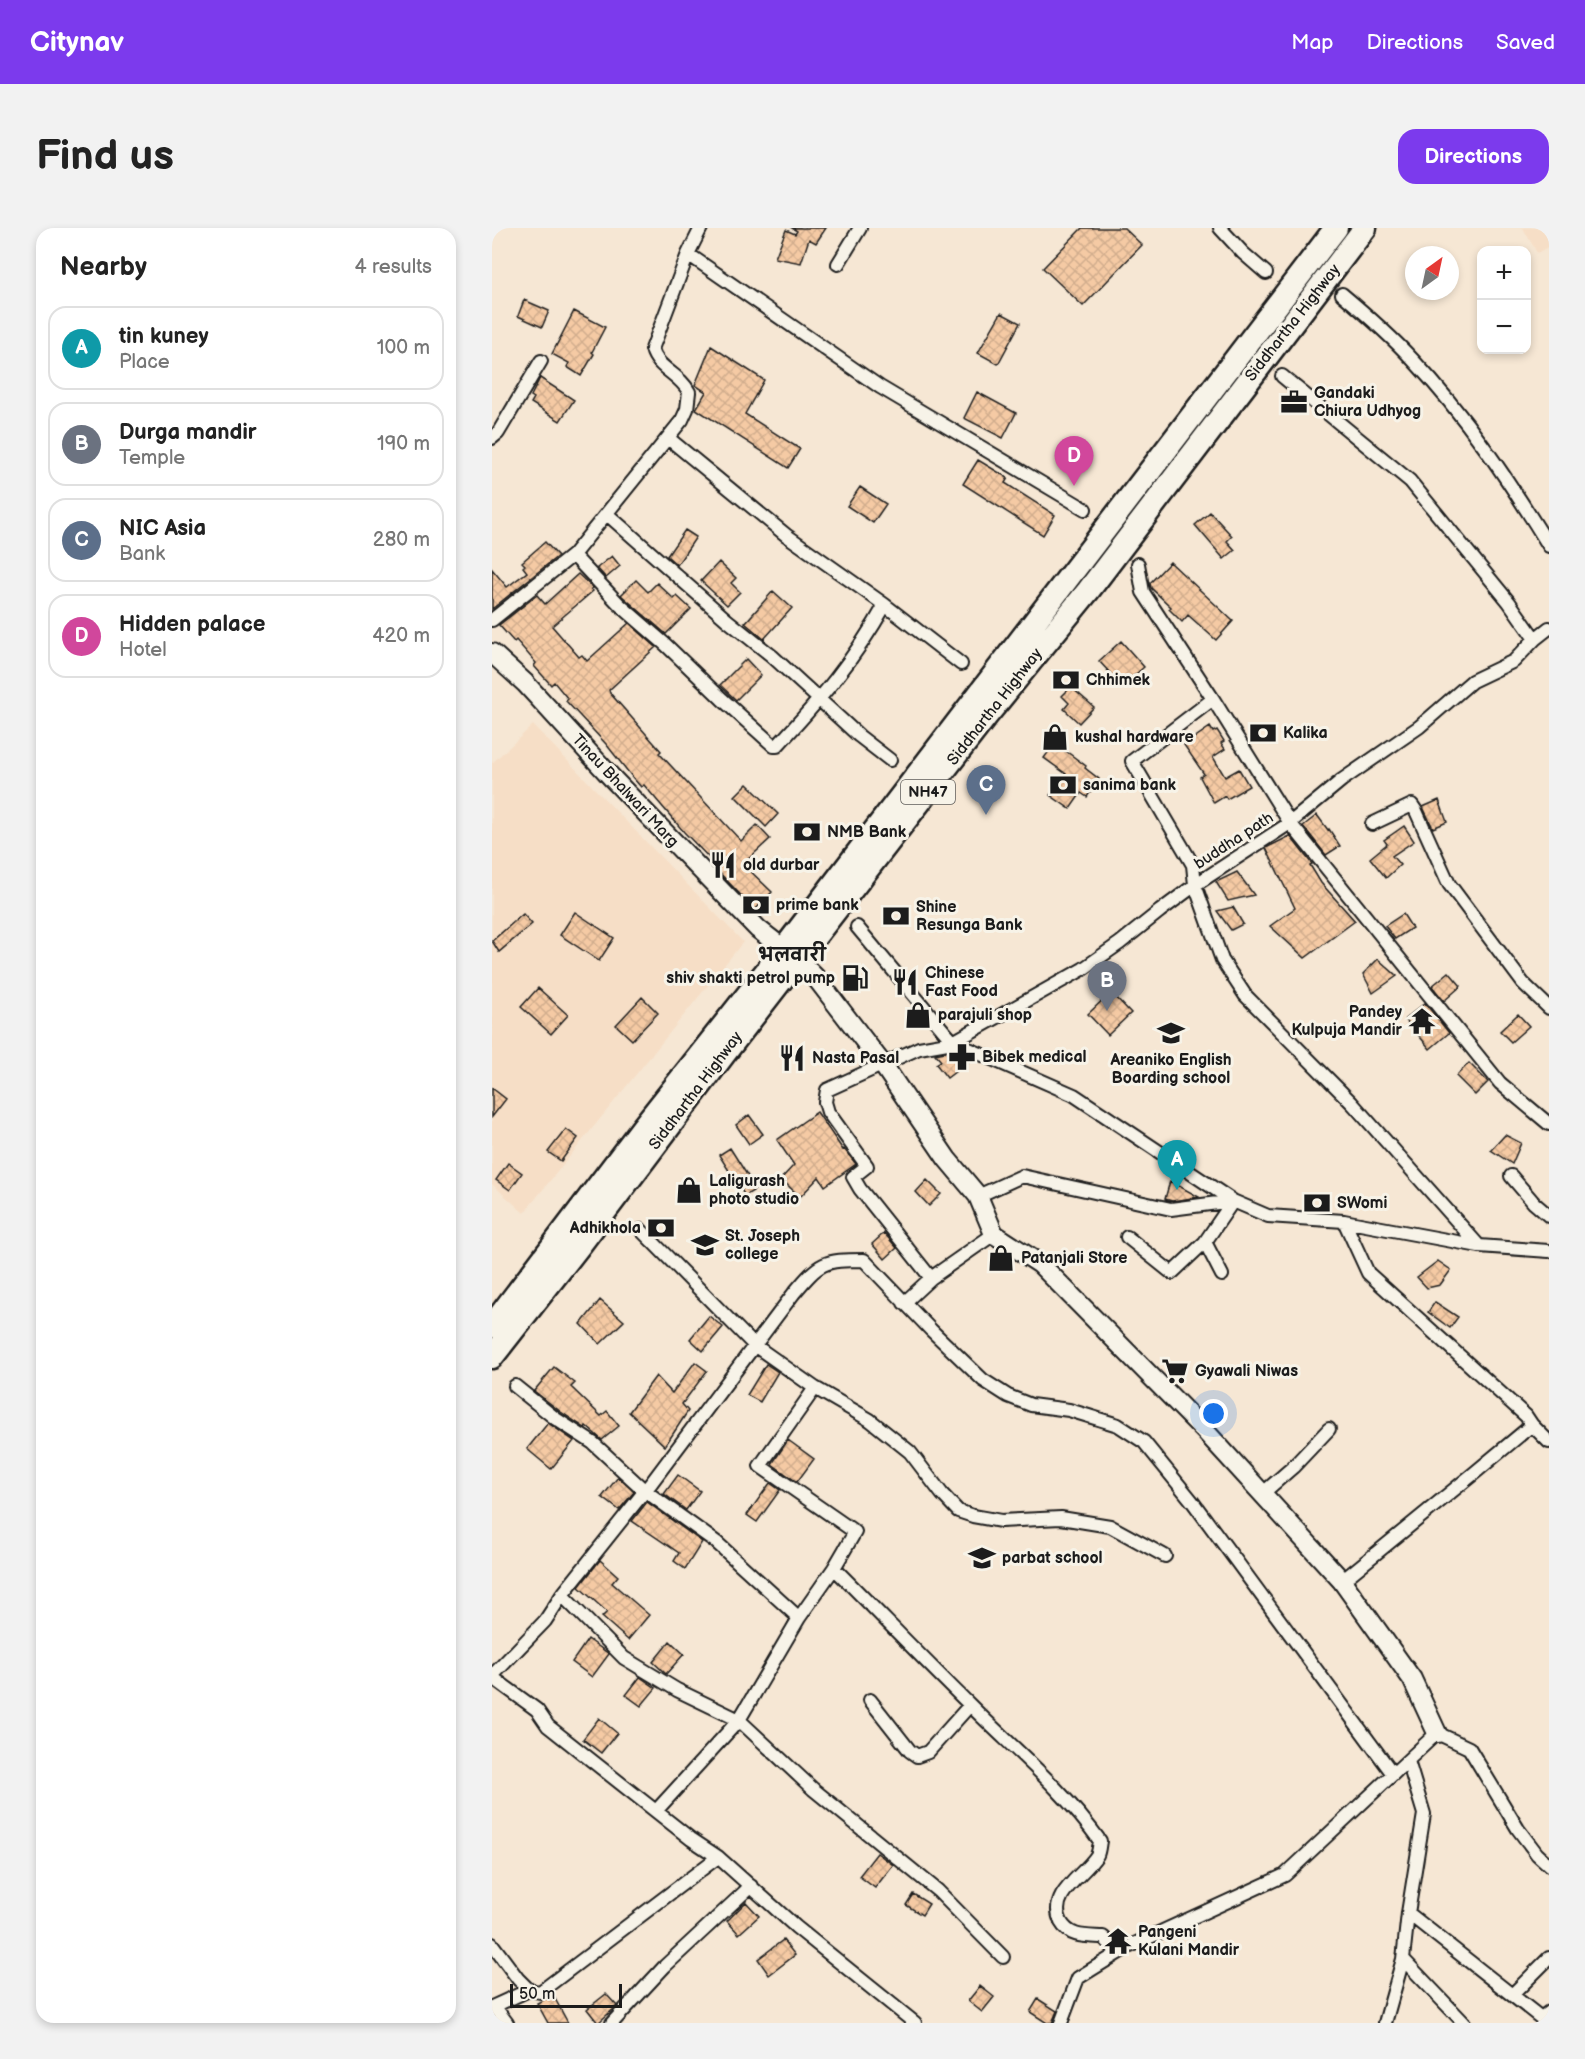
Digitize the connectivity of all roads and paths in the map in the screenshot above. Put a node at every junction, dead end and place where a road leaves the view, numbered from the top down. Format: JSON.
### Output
{"nodes":[{"id":1,"x":701,"y":228,"type":"edge"},
{"id":2,"x":860,"y":228,"type":"edge"},
{"id":3,"x":1220,"y":228,"type":"edge"},
{"id":4,"x":1336,"y":228,"type":"edge"},
{"id":5,"x":1365,"y":228,"type":"edge"},
{"id":6,"x":688,"y":254,"type":"junction"},
{"id":7,"x":838,"y":264,"type":"dead end"},
{"id":8,"x":1266,"y":273,"type":"dead end"},
{"id":9,"x":1342,"y":294,"type":"dead end"},
{"id":10,"x":542,"y":361,"type":"dead end"},
{"id":11,"x":1282,"y":376,"type":"dead end"},
{"id":12,"x":492,"y":438,"type":"edge"},
{"id":13,"x":668,"y":438,"type":"junction"},
{"id":14,"x":1084,"y":509,"type":"dead end"},
{"id":15,"x":607,"y":514,"type":"junction"},
{"id":16,"x":1549,"y":546,"type":"edge"},
{"id":17,"x":573,"y":555,"type":"junction"},
{"id":18,"x":1138,"y":564,"type":"dead end"},
{"id":19,"x":885,"y":605,"type":"junction"},
{"id":20,"x":492,"y":620,"type":"edge"},
{"id":21,"x":1549,"y":628,"type":"edge"},
{"id":22,"x":1535,"y":639,"type":"junction"},
{"id":23,"x":492,"y":653,"type":"edge"},
{"id":24,"x":961,"y":664,"type":"dead end"},
{"id":25,"x":1213,"y":699,"type":"junction"},
{"id":26,"x":819,"y":701,"type":"junction"},
{"id":27,"x":890,"y":760,"type":"dead end"},
{"id":28,"x":1290,"y":823,"type":"junction"},
{"id":29,"x":1372,"y":824,"type":"dead end"},
{"id":30,"x":1195,"y":885,"type":"junction"},
{"id":31,"x":857,"y":927,"type":"dead end"},
{"id":32,"x":791,"y":954,"type":"junction"},
{"id":33,"x":1549,"y":1008,"type":"edge"},
{"id":34,"x":953,"y":1042,"type":"junction"},
{"id":35,"x":883,"y":1065,"type":"junction"},
{"id":36,"x":1549,"y":1124,"type":"edge"},
{"id":37,"x":1511,"y":1176,"type":"dead end"},
{"id":38,"x":978,"y":1196,"type":"junction"},
{"id":39,"x":1233,"y":1201,"type":"junction"},
{"id":40,"x":1549,"y":1216,"type":"edge"},
{"id":41,"x":1344,"y":1221,"type":"junction"},
{"id":42,"x":641,"y":1230,"type":"dead end"},
{"id":43,"x":994,"y":1234,"type":"junction"},
{"id":44,"x":1127,"y":1237,"type":"dead end"},
{"id":45,"x":1205,"y":1242,"type":"junction"},
{"id":46,"x":1479,"y":1246,"type":"junction"},
{"id":47,"x":1549,"y":1251,"type":"edge"},
{"id":48,"x":1222,"y":1275,"type":"dead end"},
{"id":49,"x":931,"y":1278,"type":"junction"},
{"id":50,"x":904,"y":1303,"type":"junction"},
{"id":51,"x":492,"y":1326,"type":"edge"},
{"id":52,"x":754,"y":1345,"type":"junction"},
{"id":53,"x":492,"y":1358,"type":"edge"},
{"id":54,"x":515,"y":1386,"type":"dead end"},
{"id":55,"x":814,"y":1388,"type":"junction"},
{"id":56,"x":1532,"y":1425,"type":"junction"},
{"id":57,"x":1329,"y":1429,"type":"dead end"},
{"id":58,"x":1549,"y":1442,"type":"edge"},
{"id":59,"x":644,"y":1490,"type":"junction"},
{"id":60,"x":1262,"y":1494,"type":"junction"},
{"id":61,"x":1165,"y":1556,"type":"dead end"},
{"id":62,"x":834,"y":1568,"type":"junction"},
{"id":63,"x":1342,"y":1581,"type":"junction"},
{"id":64,"x":562,"y":1595,"type":"junction"},
{"id":65,"x":799,"y":1618,"type":"junction"},
{"id":66,"x":492,"y":1676,"type":"edge"},
{"id":67,"x":870,"y":1700,"type":"dead end"},
{"id":68,"x":970,"y":1705,"type":"junction"},
{"id":69,"x":740,"y":1720,"type":"junction"},
{"id":70,"x":1437,"y":1733,"type":"junction"},
{"id":71,"x":1408,"y":1761,"type":"junction"},
{"id":72,"x":1393,"y":1774,"type":"junction"},
{"id":73,"x":656,"y":1811,"type":"junction"},
{"id":74,"x":718,"y":1857,"type":"junction"},
{"id":75,"x":1549,"y":1865,"type":"edge"},
{"id":76,"x":751,"y":1886,"type":"junction"},
{"id":77,"x":1408,"y":1913,"type":"junction"},
{"id":78,"x":492,"y":1944,"type":"edge"},
{"id":79,"x":1115,"y":1954,"type":"junction"},
{"id":80,"x":1003,"y":1957,"type":"dead end"},
{"id":81,"x":1549,"y":1958,"type":"edge"},
{"id":82,"x":1402,"y":1959,"type":"junction"},
{"id":83,"x":529,"y":1990,"type":"junction"},
{"id":84,"x":1512,"y":1995,"type":"junction"},
{"id":85,"x":493,"y":2007,"type":"edge"},
{"id":86,"x":1549,"y":2012,"type":"edge"},
{"id":87,"x":507,"y":2023,"type":"edge"},
{"id":88,"x":612,"y":2023,"type":"edge"},
{"id":89,"x":915,"y":2023,"type":"edge"},
{"id":90,"x":1061,"y":2023,"type":"edge"},
{"id":91,"x":1385,"y":2023,"type":"edge"},
{"id":92,"x":1464,"y":2023,"type":"edge"}],
"edges":[{"from":1,"to":6,"type":"street"},
{"from":2,"to":7,"type":"street"},
{"from":3,"to":8,"type":"street"},
{"from":4,"to":32,"type":"highway","name":"Siddhartha Highway","number":"NH47"},
{"from":5,"to":32,"type":"highway","name":"Siddhartha Highway","number":"NH47"},
{"from":6,"to":13,"type":"street"},
{"from":6,"to":14,"type":"street"},
{"from":9,"to":16,"type":"street"},
{"from":10,"to":12,"type":"street"},
{"from":11,"to":22,"type":"street"},
{"from":13,"to":15,"type":"street"},
{"from":13,"to":19,"type":"street"},
{"from":15,"to":17,"type":"street"},
{"from":15,"to":26,"type":"street"},
{"from":17,"to":20,"type":"street"},
{"from":17,"to":26,"type":"street"},
{"from":18,"to":25,"type":"street"},
{"from":19,"to":24,"type":"street"},
{"from":19,"to":26,"type":"street"},
{"from":21,"to":22,"type":"street","name":"buddha path"},
{"from":22,"to":28,"type":"street","name":"buddha path"},
{"from":23,"to":32,"type":"street","name":"Tinau Bhalwari Marg"},
{"from":25,"to":28,"type":"street"},
{"from":25,"to":30,"type":"street"},
{"from":26,"to":27,"type":"street"},
{"from":28,"to":30,"type":"street","name":"buddha path"},
{"from":28,"to":36,"type":"street"},
{"from":29,"to":33,"type":"street"},
{"from":30,"to":34,"type":"street","name":"buddha path"},
{"from":30,"to":46,"type":"street"},
{"from":31,"to":34,"type":"street"},
{"from":32,"to":35,"type":"street","name":"Tinau Bhalwari Marg"},
{"from":32,"to":51,"type":"highway","name":"Siddhartha Highway","number":"NH47"},
{"from":32,"to":53,"type":"highway","name":"Siddhartha Highway","number":"NH47"},
{"from":34,"to":35,"type":"street"},
{"from":34,"to":39,"type":"street"},
{"from":35,"to":38,"type":"street","name":"Tinau Bhalwari Marg"},
{"from":35,"to":49,"type":"street"},
{"from":37,"to":40,"type":"street"},
{"from":38,"to":39,"type":"street"},
{"from":38,"to":43,"type":"street","name":"Tinau Bhalwari Marg"},
{"from":39,"to":41,"type":"street"},
{"from":39,"to":45,"type":"street"},
{"from":41,"to":46,"type":"street"},
{"from":41,"to":56,"type":"street"},
{"from":42,"to":52,"type":"street"},
{"from":43,"to":49,"type":"street"},
{"from":43,"to":60,"type":"street"},
{"from":44,"to":45,"type":"street"},
{"from":45,"to":48,"type":"street"},
{"from":46,"to":47,"type":"street"},
{"from":49,"to":50,"type":"street"},
{"from":50,"to":52,"type":"street"},
{"from":50,"to":72,"type":"street"},
{"from":52,"to":55,"type":"street"},
{"from":52,"to":59,"type":"street"},
{"from":54,"to":59,"type":"street"},
{"from":55,"to":61,"type":"street"},
{"from":55,"to":62,"type":"street"},
{"from":56,"to":58,"type":"street"},
{"from":56,"to":63,"type":"street"},
{"from":57,"to":60,"type":"street"},
{"from":59,"to":64,"type":"street"},
{"from":59,"to":65,"type":"street"},
{"from":60,"to":63,"type":"street"},
{"from":62,"to":65,"type":"street"},
{"from":62,"to":68,"type":"street"},
{"from":63,"to":70,"type":"street"},
{"from":64,"to":66,"type":"street"},
{"from":64,"to":69,"type":"street"},
{"from":65,"to":69,"type":"street"},
{"from":66,"to":73,"type":"street"},
{"from":67,"to":68,"type":"street"},
{"from":68,"to":79,"type":"street"},
{"from":69,"to":73,"type":"street"},
{"from":69,"to":80,"type":"street"},
{"from":70,"to":71,"type":"street"},
{"from":70,"to":75,"type":"street"},
{"from":71,"to":72,"type":"street"},
{"from":71,"to":77,"type":"street"},
{"from":72,"to":79,"type":"street"},
{"from":73,"to":74,"type":"street"},
{"from":74,"to":76,"type":"street"},
{"from":74,"to":83,"type":"street"},
{"from":76,"to":88,"type":"street"},
{"from":76,"to":89,"type":"street"},
{"from":77,"to":82,"type":"street"},
{"from":77,"to":84,"type":"street"},
{"from":78,"to":83,"type":"street"},
{"from":79,"to":90,"type":"street"},
{"from":81,"to":84,"type":"street"},
{"from":82,"to":91,"type":"street"},
{"from":82,"to":92,"type":"street"},
{"from":83,"to":85,"type":"street"},
{"from":84,"to":86,"type":"street"},
{"from":85,"to":87,"type":"street"}]}
